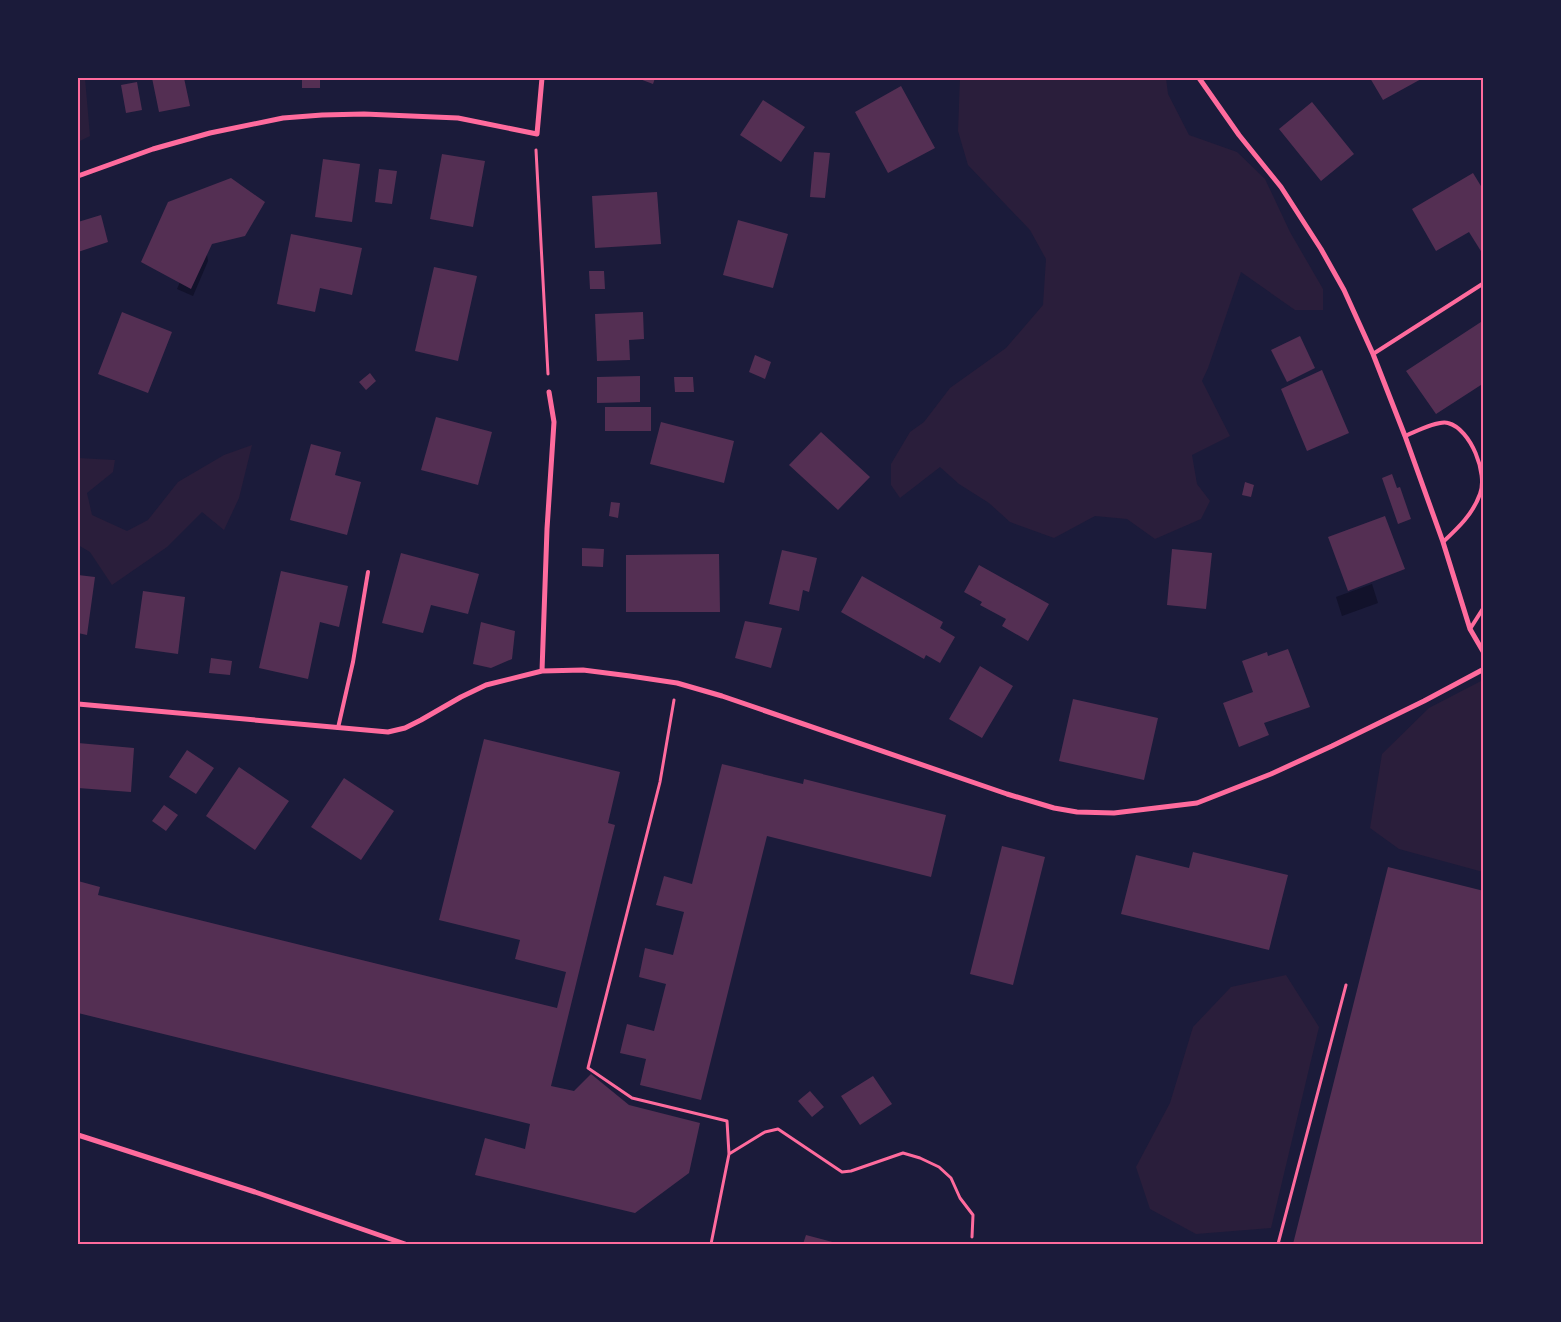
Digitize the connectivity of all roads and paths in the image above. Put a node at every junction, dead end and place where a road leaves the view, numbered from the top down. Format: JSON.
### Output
{"nodes":[{"id":1,"x":542,"y":78,"type":"edge"},
{"id":2,"x":1199,"y":78,"type":"edge"},
{"id":3,"x":536,"y":134,"type":"junction"},
{"id":4,"x":78,"y":176,"type":"edge"},
{"id":5,"x":1484,"y":283,"type":"edge"},
{"id":6,"x":1373,"y":354,"type":"junction"},
{"id":7,"x":549,"y":392,"type":"joint"},
{"id":8,"x":1405,"y":436,"type":"junction"},
{"id":9,"x":1443,"y":542,"type":"junction"},
{"id":10,"x":368,"y":572,"type":"dead end"},
{"id":11,"x":1484,"y":607,"type":"edge"},
{"id":12,"x":1470,"y":629,"type":"junction"},
{"id":13,"x":1484,"y":653,"type":"edge"},
{"id":14,"x":1484,"y":669,"type":"edge"},
{"id":15,"x":542,"y":671,"type":"junction"},
{"id":16,"x":677,"y":683,"type":"junction"},
{"id":17,"x":78,"y":704,"type":"edge"},
{"id":18,"x":338,"y":728,"type":"junction"},
{"id":19,"x":1346,"y":985,"type":"dead end"},
{"id":20,"x":78,"y":1134,"type":"edge"},
{"id":21,"x":729,"y":1154,"type":"junction"},
{"id":22,"x":972,"y":1237,"type":"dead end"},
{"id":23,"x":405,"y":1244,"type":"edge"},
{"id":24,"x":711,"y":1244,"type":"edge"},
{"id":25,"x":1278,"y":1244,"type":"edge"}],
"edges":[{"from":1,"to":3,"type":"street"},
{"from":2,"to":6,"type":"street"},
{"from":3,"to":4,"type":"street"},
{"from":3,"to":7,"type":"path"},
{"from":5,"to":6,"type":"lane"},
{"from":6,"to":8,"type":"street"},
{"from":7,"to":15,"type":"street"},
{"from":8,"to":9,"type":"street"},
{"from":8,"to":9,"type":"lane"},
{"from":9,"to":12,"type":"street"},
{"from":10,"to":18,"type":"lane"},
{"from":11,"to":12,"type":"lane"},
{"from":12,"to":13,"type":"street"},
{"from":14,"to":16,"type":"street"},
{"from":15,"to":16,"type":"street"},
{"from":15,"to":18,"type":"street"},
{"from":16,"to":21,"type":"path"},
{"from":17,"to":18,"type":"street"},
{"from":19,"to":25,"type":"path"},
{"from":20,"to":23,"type":"street"},
{"from":21,"to":22,"type":"path"},
{"from":21,"to":24,"type":"path"}]}
